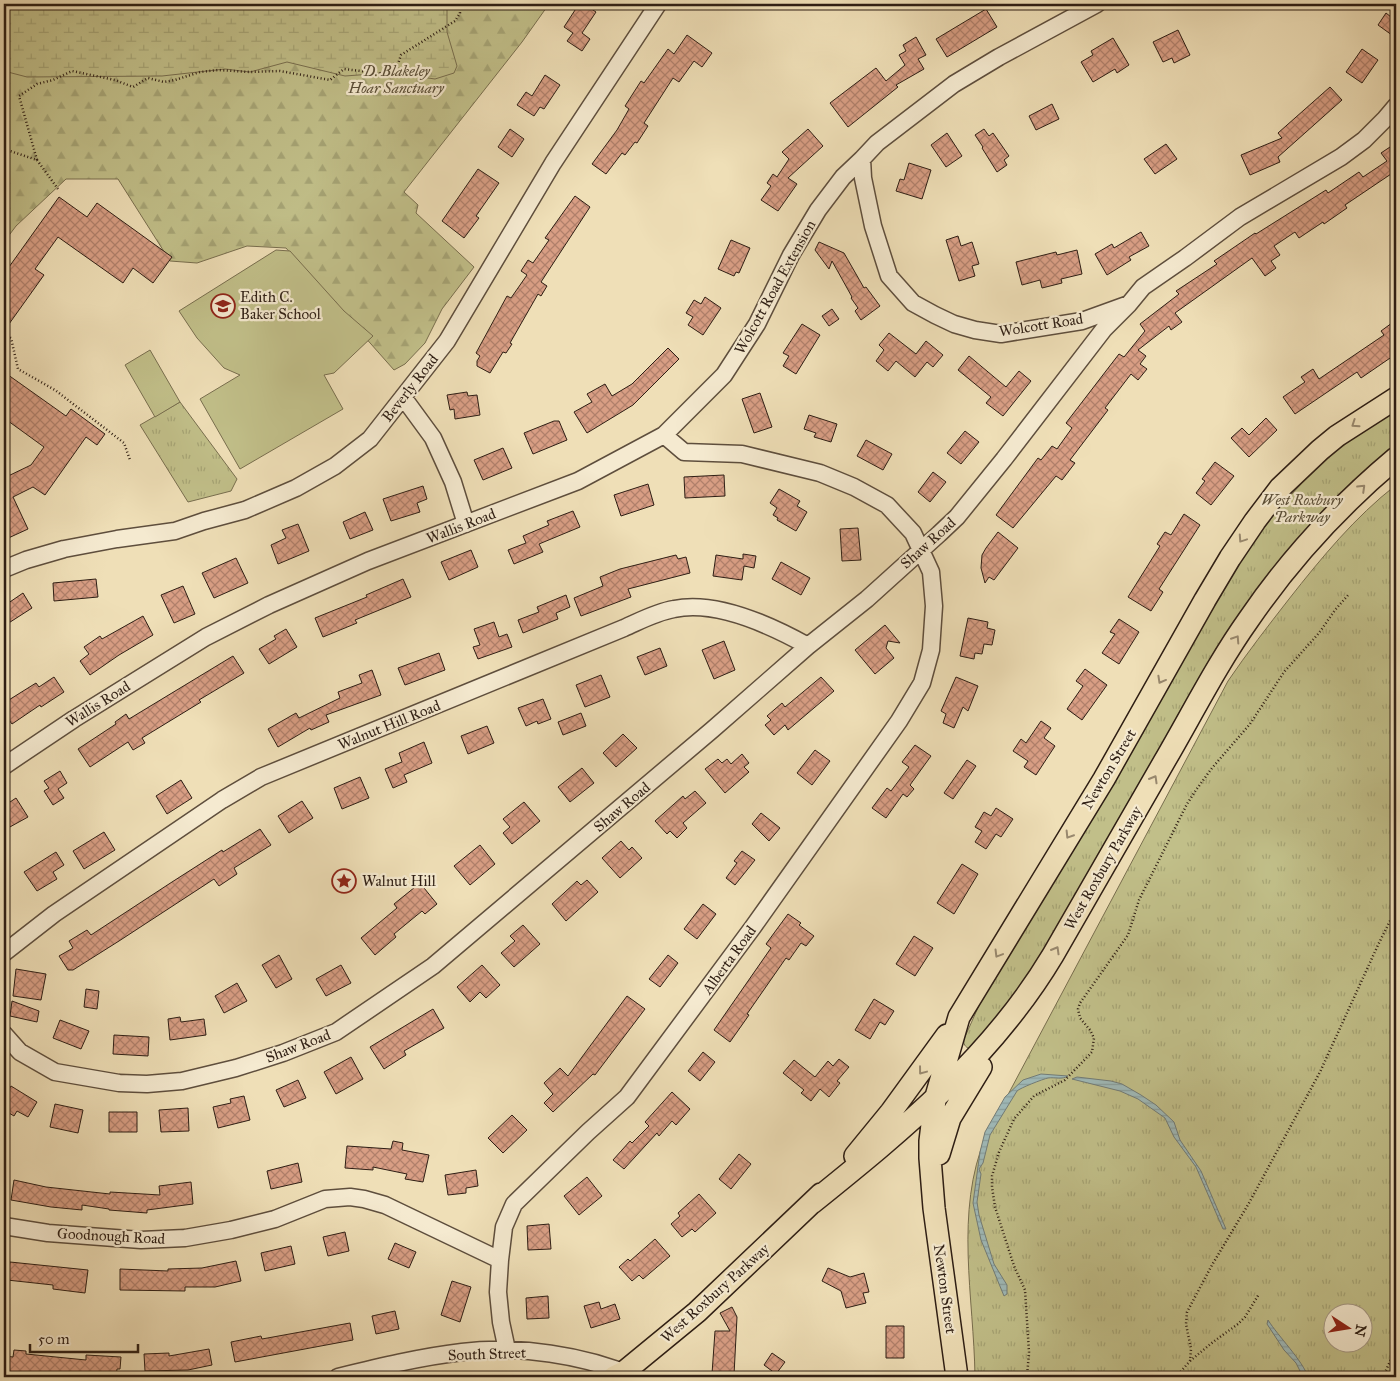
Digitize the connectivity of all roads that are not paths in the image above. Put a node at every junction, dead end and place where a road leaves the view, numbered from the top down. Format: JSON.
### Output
{"nodes":[{"id":1,"x":658,"y":4,"type":"edge"},
{"id":2,"x":1098,"y":4,"type":"edge"},
{"id":3,"x":1396,"y":106,"type":"edge"},
{"id":4,"x":862,"y":159,"type":"junction"},
{"id":5,"x":1129,"y":304,"type":"junction"},
{"id":6,"x":403,"y":397,"type":"junction"},
{"id":7,"x":1396,"y":398,"type":"edge"},
{"id":8,"x":664,"y":435,"type":"junction"},
{"id":9,"x":1396,"y":458,"type":"edge"},
{"id":10,"x":466,"y":524,"type":"junction"},
{"id":11,"x":921,"y":549,"type":"junction"},
{"id":12,"x":4,"y":569,"type":"edge"},
{"id":13,"x":808,"y":646,"type":"junction"},
{"id":14,"x":4,"y":766,"type":"edge"},
{"id":15,"x":4,"y":954,"type":"edge"},
{"id":16,"x":1030,"y":992,"type":"junction"},
{"id":17,"x":959,"y":1017,"type":"junction"},
{"id":18,"x":4,"y":1034,"type":"edge"},
{"id":19,"x":935,"y":1100,"type":"junction"},
{"id":20,"x":933,"y":1200,"type":"junction"},
{"id":21,"x":812,"y":1203,"type":"junction"},
{"id":22,"x":4,"y":1226,"type":"edge"},
{"id":23,"x":500,"y":1260,"type":"junction"},
{"id":24,"x":507,"y":1350,"type":"junction"},
{"id":25,"x":624,"y":1376,"type":"edge"},
{"id":26,"x":338,"y":1377,"type":"edge"},
{"id":27,"x":957,"y":1377,"type":"edge"}],
"edges":[{"from":1,"to":6,"type":"street","name":"Beverly Road"},
{"from":2,"to":4,"type":"street"},
{"from":3,"to":5,"type":"street"},
{"from":4,"to":5,"type":"street","name":"Wolcott Road"},
{"from":4,"to":8,"type":"street","name":"Wolcott Road Extension"},
{"from":5,"to":11,"type":"street","name":"Shaw Road"},
{"from":6,"to":10,"type":"street"},
{"from":6,"to":12,"type":"street","name":"Beverly Road"},
{"from":7,"to":17,"type":"main road","name":"Newton Street","one_way":true},
{"from":8,"to":10,"type":"street","name":"Wallis Road"},
{"from":8,"to":11,"type":"street"},
{"from":16,"to":9,"type":"main road","name":"West Roxbury Parkway","one_way":true},
{"from":10,"to":14,"type":"street","name":"Wallis Road"},
{"from":11,"to":13,"type":"street","name":"Shaw Road"},
{"from":11,"to":23,"type":"street","name":"Alberta Road"},
{"from":13,"to":15,"type":"street","name":"Walnut Hill Road"},
{"from":13,"to":18,"type":"street","name":"Shaw Road"},
{"from":16,"to":19,"type":"main road","name":"West Roxbury Parkway"},
{"from":16,"to":20,"type":"main road","name":"Newton Street"},
{"from":17,"to":19,"type":"main road","name":"Newton Street"},
{"from":17,"to":21,"type":"main road","name":"West Roxbury Parkway","one_way":true},
{"from":19,"to":20,"type":"main road","name":"Newton Street"},
{"from":19,"to":21,"type":"main road","name":"West Roxbury Parkway"},
{"from":20,"to":27,"type":"main road","name":"Newton Street"},
{"from":21,"to":25,"type":"main road","name":"West Roxbury Parkway"},
{"from":22,"to":23,"type":"street","name":"Goodnough Road"},
{"from":23,"to":24,"type":"street","name":"Alberta Road"},
{"from":24,"to":25,"type":"street","name":"South Street"},
{"from":24,"to":26,"type":"street","name":"South Street"}]}
